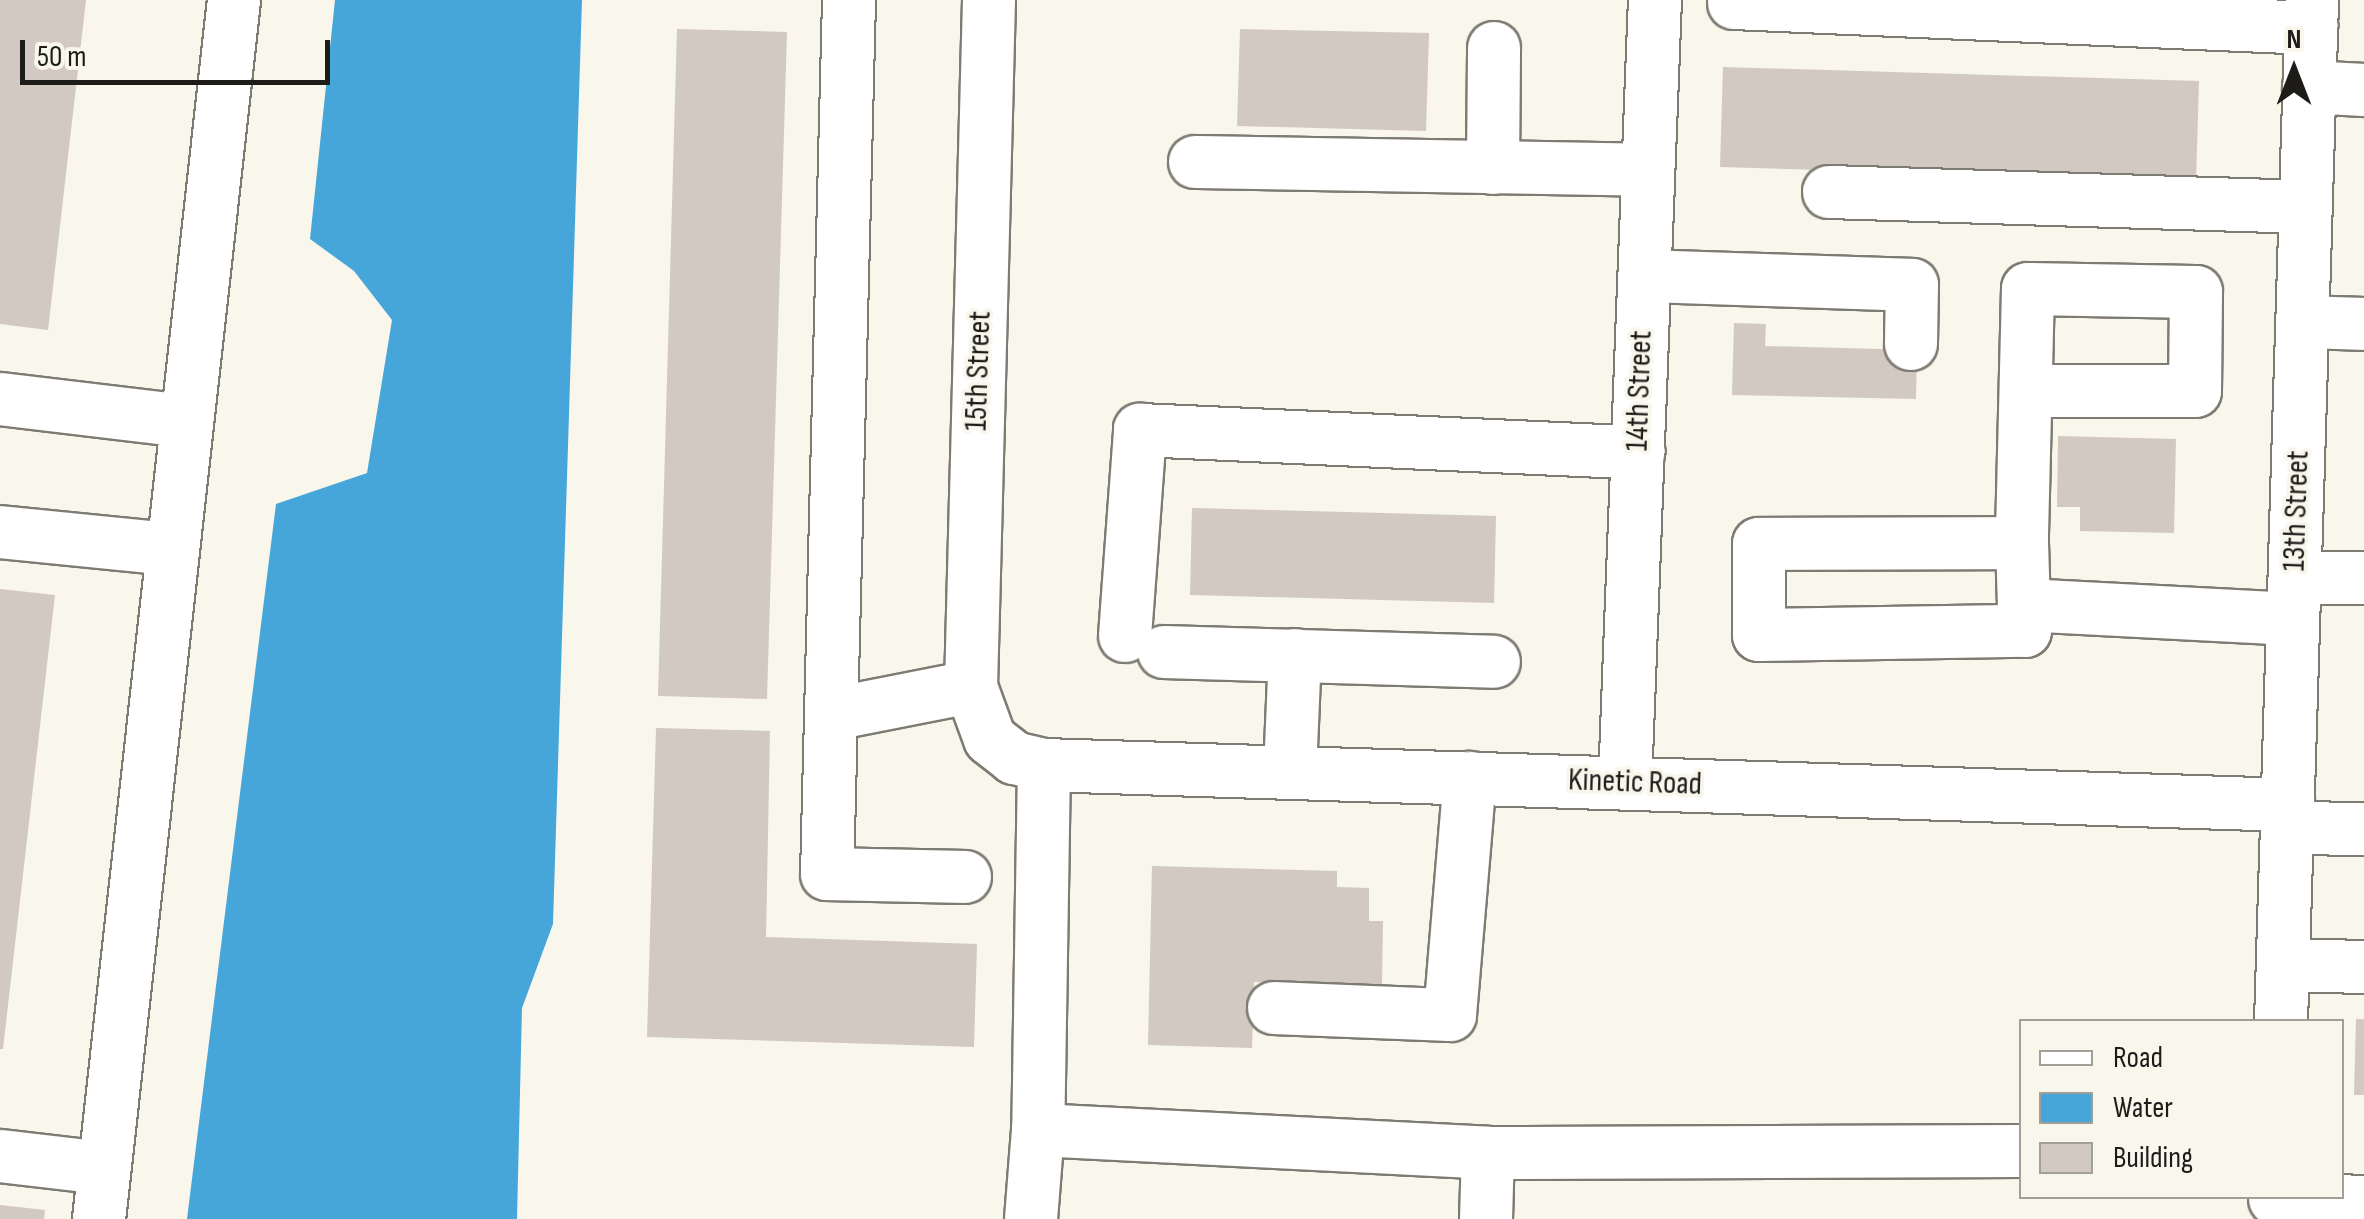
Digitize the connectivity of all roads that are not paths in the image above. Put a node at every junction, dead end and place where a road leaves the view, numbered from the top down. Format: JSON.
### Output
{"nodes":[{"id":1,"x":234,"y":0,"type":"edge"},
{"id":2,"x":849,"y":0,"type":"edge"},
{"id":3,"x":989,"y":0,"type":"edge"},
{"id":4,"x":1654,"y":0,"type":"edge"},
{"id":5,"x":1734,"y":3,"type":"dead end"},
{"id":6,"x":2312,"y":14,"type":"edge"},
{"id":7,"x":1494,"y":48,"type":"dead end"},
{"id":8,"x":2309,"y":87,"type":"junction"},
{"id":9,"x":2364,"y":90,"type":"edge"},
{"id":10,"x":1195,"y":162,"type":"dead end"},
{"id":11,"x":1493,"y":168,"type":"junction"},
{"id":12,"x":1648,"y":170,"type":"junction"},
{"id":13,"x":1829,"y":192,"type":"dead end"},
{"id":14,"x":2306,"y":207,"type":"junction"},
{"id":15,"x":1644,"y":276,"type":"junction"},
{"id":16,"x":2302,"y":322,"type":"junction"},
{"id":17,"x":2364,"y":324,"type":"edge"},
{"id":18,"x":1910,"y":344,"type":"dead end"},
{"id":19,"x":2026,"y":390,"type":"dead end"},
{"id":20,"x":0,"y":399,"type":"edge"},
{"id":21,"x":185,"y":421,"type":"junction"},
{"id":22,"x":1638,"y":453,"type":"junction"},
{"id":23,"x":0,"y":532,"type":"edge"},
{"id":24,"x":2022,"y":542,"type":"junction"},
{"id":25,"x":170,"y":550,"type":"junction"},
{"id":26,"x":2364,"y":578,"type":"edge"},
{"id":27,"x":2294,"y":598,"type":"junction"},
{"id":28,"x":2024,"y":605,"type":"junction"},
{"id":29,"x":1294,"y":655,"type":"junction"},
{"id":30,"x":1494,"y":662,"type":"dead end"},
{"id":31,"x":970,"y":687,"type":"junction"},
{"id":32,"x":833,"y":714,"type":"junction"},
{"id":33,"x":990,"y":739,"type":"joint"},
{"id":34,"x":1044,"y":765,"type":"junction"},
{"id":35,"x":1290,"y":772,"type":"junction"},
{"id":36,"x":1470,"y":778,"type":"junction"},
{"id":37,"x":1626,"y":782,"type":"junction"},
{"id":38,"x":2288,"y":816,"type":"junction"},
{"id":39,"x":2364,"y":829,"type":"edge"},
{"id":40,"x":965,"y":877,"type":"dead end"},
{"id":41,"x":2283,"y":965,"type":"junction"},
{"id":42,"x":2364,"y":967,"type":"edge"},
{"id":43,"x":1274,"y":1008,"type":"dead end"},
{"id":44,"x":2281,"y":1019,"type":"edge"},
{"id":45,"x":1038,"y":1130,"type":"junction"},
{"id":46,"x":2019,"y":1152,"type":"edge"},
{"id":47,"x":1488,"y":1153,"type":"junction"},
{"id":48,"x":0,"y":1156,"type":"edge"},
{"id":49,"x":101,"y":1194,"type":"edge"},
{"id":50,"x":2364,"y":1202,"type":"edge"},
{"id":51,"x":2275,"y":1205,"type":"edge"},
{"id":52,"x":1031,"y":1219,"type":"edge"},
{"id":53,"x":1486,"y":1219,"type":"edge"}],
"edges":[{"from":1,"to":21,"type":"street"},
{"from":2,"to":32,"type":"street"},
{"from":3,"to":31,"type":"street","name":"15th Street"},
{"from":4,"to":12,"type":"street","name":"14th Street"},
{"from":5,"to":6,"type":"street"},
{"from":6,"to":8,"type":"street","name":"13th Street"},
{"from":7,"to":11,"type":"street"},
{"from":8,"to":9,"type":"street"},
{"from":8,"to":14,"type":"street","name":"13th Street"},
{"from":10,"to":11,"type":"street"},
{"from":11,"to":12,"type":"street"},
{"from":12,"to":15,"type":"street","name":"14th Street"},
{"from":13,"to":14,"type":"street"},
{"from":14,"to":16,"type":"street","name":"13th Street"},
{"from":15,"to":18,"type":"street"},
{"from":15,"to":22,"type":"street","name":"14th Street"},
{"from":16,"to":17,"type":"street"},
{"from":16,"to":27,"type":"street","name":"13th Street"},
{"from":19,"to":24,"type":"street"},
{"from":20,"to":21,"type":"street"},
{"from":21,"to":25,"type":"street"},
{"from":22,"to":29,"type":"street"},
{"from":22,"to":37,"type":"street","name":"14th Street"},
{"from":23,"to":25,"type":"street"},
{"from":24,"to":28,"type":"street"},
{"from":24,"to":28,"type":"street"},
{"from":25,"to":49,"type":"street"},
{"from":26,"to":27,"type":"street"},
{"from":27,"to":28,"type":"street"},
{"from":27,"to":38,"type":"street","name":"13th Street"},
{"from":29,"to":30,"type":"street"},
{"from":29,"to":35,"type":"street"},
{"from":31,"to":32,"type":"street"},
{"from":31,"to":33,"type":"street","name":"15th Street"},
{"from":32,"to":40,"type":"street"},
{"from":33,"to":34,"type":"street","name":"Kinetic Road"},
{"from":34,"to":35,"type":"street","name":"Kinetic Road"},
{"from":34,"to":45,"type":"street"},
{"from":35,"to":36,"type":"street","name":"Kinetic Road"},
{"from":36,"to":37,"type":"street","name":"Kinetic Road"},
{"from":36,"to":43,"type":"street"},
{"from":37,"to":38,"type":"street","name":"Kinetic Road"},
{"from":38,"to":39,"type":"street","name":"Kinetic Road"},
{"from":38,"to":41,"type":"street","name":"13th Street"},
{"from":41,"to":42,"type":"street"},
{"from":41,"to":44,"type":"street","name":"13th Street"},
{"from":45,"to":47,"type":"street"},
{"from":45,"to":52,"type":"street"},
{"from":46,"to":47,"type":"street"},
{"from":47,"to":53,"type":"street"},
{"from":48,"to":49,"type":"street"},
{"from":50,"to":51,"type":"street"}]}
